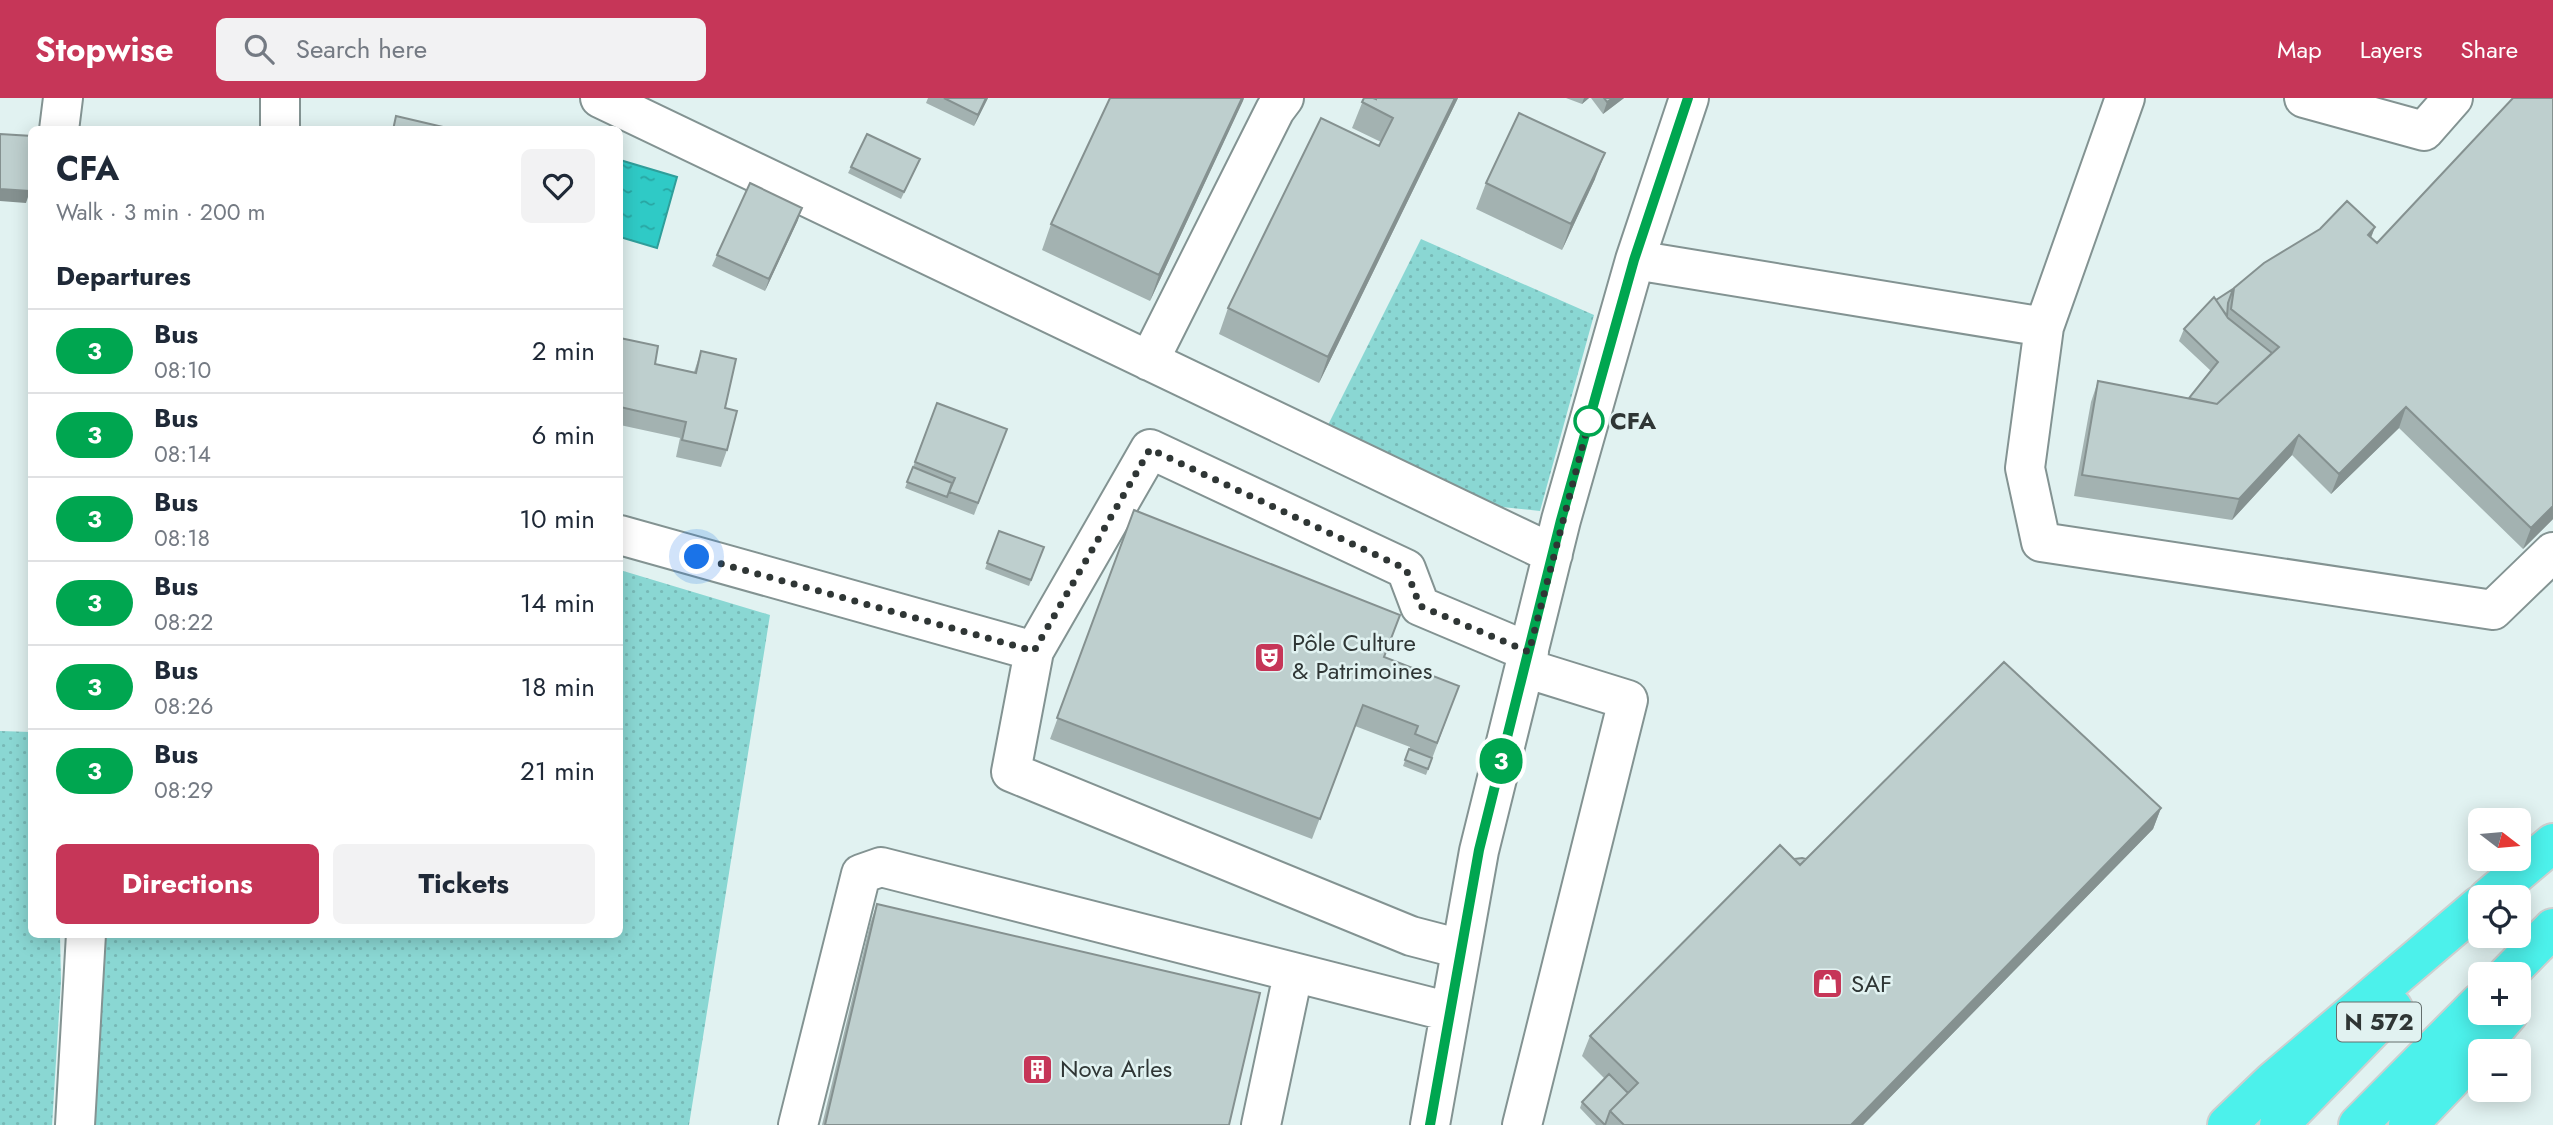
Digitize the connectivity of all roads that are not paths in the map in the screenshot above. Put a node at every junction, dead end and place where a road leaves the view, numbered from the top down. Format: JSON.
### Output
{"nodes":[{"id":1,"x":63,"y":98,"type":"edge"},
{"id":2,"x":280,"y":98,"type":"edge"},
{"id":3,"x":600,"y":98,"type":"edge"},
{"id":4,"x":1284,"y":98,"type":"edge"},
{"id":5,"x":1689,"y":98,"type":"edge"},
{"id":6,"x":2126,"y":98,"type":"edge"},
{"id":7,"x":2304,"y":98,"type":"edge"},
{"id":8,"x":2454,"y":98,"type":"edge"},
{"id":9,"x":60,"y":126,"type":"edge"},
{"id":10,"x":280,"y":126,"type":"edge"},
{"id":11,"x":1634,"y":260,"type":"junction"},
{"id":12,"x":2044,"y":327,"type":"junction"},
{"id":13,"x":1149,"y":361,"type":"junction"},
{"id":14,"x":623,"y":536,"type":"edge"},
{"id":15,"x":2553,"y":552,"type":"edge"},
{"id":16,"x":1553,"y":554,"type":"junction"},
{"id":17,"x":1034,"y":651,"type":"junction"},
{"id":18,"x":1527,"y":660,"type":"junction"},
{"id":19,"x":2553,"y":843,"type":"edge"},
{"id":20,"x":2503,"y":885,"type":"edge"},
{"id":21,"x":2513,"y":885,"type":"edge"},
{"id":22,"x":2468,"y":915,"type":"edge"},
{"id":23,"x":2553,"y":928,"type":"edge"},
{"id":24,"x":2468,"y":931,"type":"edge"},
{"id":25,"x":86,"y":938,"type":"edge"},
{"id":26,"x":1461,"y":949,"type":"junction"},
{"id":27,"x":2520,"y":962,"type":"edge"},
{"id":28,"x":2553,"y":962,"type":"edge"},
{"id":29,"x":1293,"y":974,"type":"junction"},
{"id":30,"x":2531,"y":988,"type":"edge"},
{"id":31,"x":1450,"y":1012,"type":"junction"},
{"id":32,"x":2468,"y":1014,"type":"edge"},
{"id":33,"x":2499,"y":1025,"type":"edge"},
{"id":34,"x":75,"y":1125,"type":"edge"},
{"id":35,"x":798,"y":1125,"type":"edge"},
{"id":36,"x":1261,"y":1125,"type":"edge"},
{"id":37,"x":1430,"y":1125,"type":"edge"},
{"id":38,"x":1522,"y":1125,"type":"edge"},
{"id":39,"x":2227,"y":1125,"type":"edge"},
{"id":40,"x":2279,"y":1125,"type":"edge"},
{"id":41,"x":2358,"y":1125,"type":"edge"},
{"id":42,"x":2407,"y":1125,"type":"edge"}],
"edges":[{"from":1,"to":9,"type":"street"},
{"from":2,"to":10,"type":"street"},
{"from":3,"to":13,"type":"street"},
{"from":4,"to":13,"type":"street"},
{"from":5,"to":11,"type":"street"},
{"from":6,"to":12,"type":"street"},
{"from":7,"to":8,"type":"street"},
{"from":11,"to":12,"type":"street"},
{"from":11,"to":16,"type":"street"},
{"from":12,"to":15,"type":"street"},
{"from":13,"to":16,"type":"street"},
{"from":14,"to":17,"type":"street"},
{"from":16,"to":18,"type":"street"},
{"from":17,"to":18,"type":"street"},
{"from":17,"to":26,"type":"street"},
{"from":18,"to":26,"type":"street"},
{"from":18,"to":38,"type":"street"},
{"from":19,"to":20,"type":"highway"},
{"from":19,"to":21,"type":"highway"},
{"from":22,"to":39,"type":"highway"},
{"from":23,"to":27,"type":"highway"},
{"from":24,"to":40,"type":"highway","number":"N 572"},
{"from":25,"to":34,"type":"street"},
{"from":26,"to":31,"type":"street"},
{"from":28,"to":30,"type":"highway"},
{"from":29,"to":31,"type":"street"},
{"from":29,"to":35,"type":"street"},
{"from":29,"to":36,"type":"street"},
{"from":31,"to":37,"type":"street"},
{"from":32,"to":41,"type":"highway","number":"N 572"},
{"from":33,"to":42,"type":"highway"}]}
